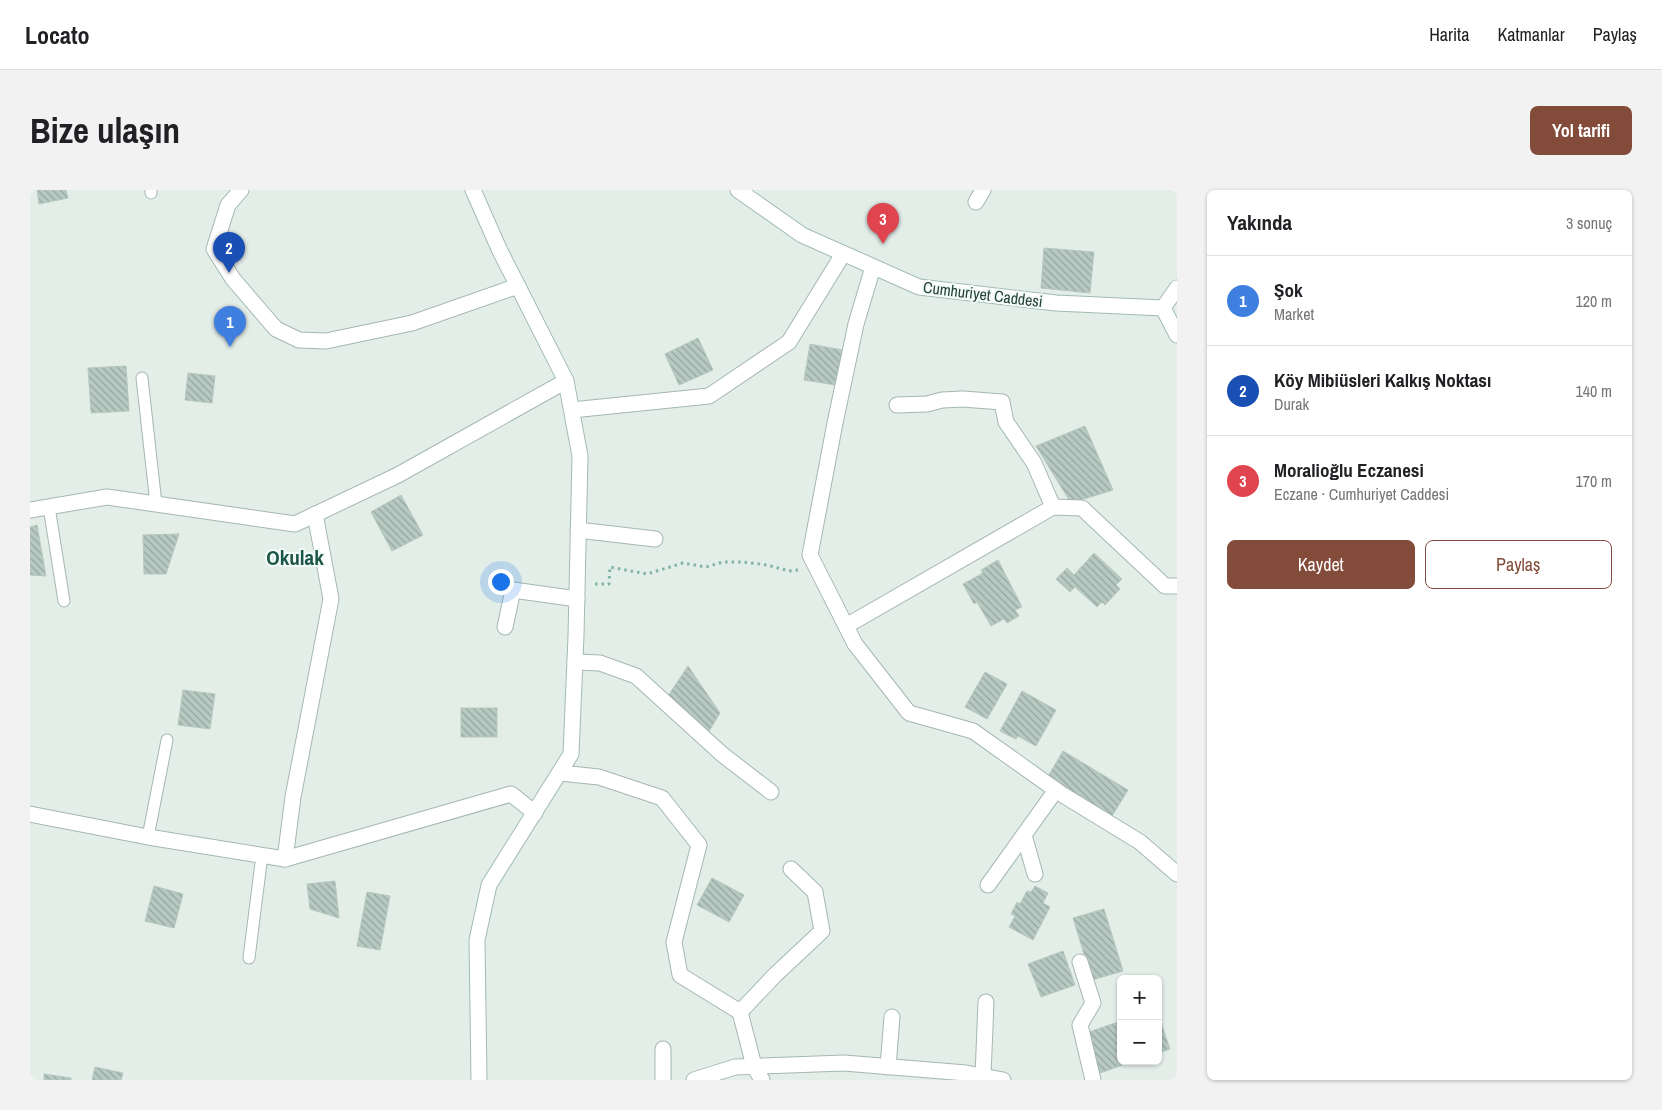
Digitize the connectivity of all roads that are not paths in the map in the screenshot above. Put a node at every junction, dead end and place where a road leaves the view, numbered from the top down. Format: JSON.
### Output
{"nodes":[{"id":1,"x":241,"y":190,"type":"edge"},
{"id":2,"x":473,"y":190,"type":"edge"},
{"id":3,"x":738,"y":190,"type":"edge"},
{"id":4,"x":843,"y":254,"type":"junction"},
{"id":5,"x":872,"y":267,"type":"junction"},
{"id":6,"x":518,"y":286,"type":"junction"},
{"id":7,"x":1177,"y":288,"type":"edge"},
{"id":8,"x":1170,"y":308,"type":"edge"},
{"id":9,"x":1177,"y":335,"type":"edge"},
{"id":10,"x":142,"y":378,"type":"dead end"},
{"id":11,"x":566,"y":381,"type":"junction"},
{"id":12,"x":898,"y":405,"type":"dead end"},
{"id":13,"x":572,"y":410,"type":"junction"},
{"id":14,"x":156,"y":504,"type":"junction"},
{"id":15,"x":49,"y":507,"type":"junction"},
{"id":16,"x":1053,"y":507,"type":"junction"},
{"id":17,"x":30,"y":510,"type":"edge"},
{"id":18,"x":315,"y":514,"type":"junction"},
{"id":19,"x":578,"y":530,"type":"junction"},
{"id":20,"x":656,"y":539,"type":"dead end"},
{"id":21,"x":1177,"y":586,"type":"edge"},
{"id":22,"x":577,"y":599,"type":"junction"},
{"id":23,"x":64,"y":600,"type":"dead end"},
{"id":24,"x":505,"y":626,"type":"dead end"},
{"id":25,"x":846,"y":626,"type":"junction"},
{"id":26,"x":575,"y":662,"type":"junction"},
{"id":27,"x":167,"y":740,"type":"dead end"},
{"id":28,"x":560,"y":773,"type":"junction"},
{"id":29,"x":1056,"y":790,"type":"junction"},
{"id":30,"x":770,"y":792,"type":"dead end"},
{"id":31,"x":535,"y":812,"type":"junction"},
{"id":32,"x":30,"y":814,"type":"edge"},
{"id":33,"x":1024,"y":835,"type":"junction"},
{"id":34,"x":148,"y":837,"type":"junction"},
{"id":35,"x":262,"y":855,"type":"junction"},
{"id":36,"x":285,"y":859,"type":"junction"},
{"id":37,"x":791,"y":869,"type":"dead end"},
{"id":38,"x":1035,"y":874,"type":"dead end"},
{"id":39,"x":1177,"y":874,"type":"edge"},
{"id":40,"x":988,"y":885,"type":"dead end"},
{"id":41,"x":249,"y":958,"type":"dead end"},
{"id":42,"x":1080,"y":962,"type":"dead end"},
{"id":43,"x":986,"y":1002,"type":"dead end"},
{"id":44,"x":740,"y":1012,"type":"junction"},
{"id":45,"x":892,"y":1017,"type":"dead end"},
{"id":46,"x":663,"y":1049,"type":"dead end"},
{"id":47,"x":754,"y":1066,"type":"junction"},
{"id":48,"x":888,"y":1066,"type":"junction"},
{"id":49,"x":983,"y":1076,"type":"junction"},
{"id":50,"x":480,"y":1080,"type":"edge"},
{"id":51,"x":663,"y":1080,"type":"edge"},
{"id":52,"x":694,"y":1080,"type":"edge"},
{"id":53,"x":762,"y":1080,"type":"edge"},
{"id":54,"x":1003,"y":1080,"type":"edge"},
{"id":55,"x":1093,"y":1080,"type":"edge"}],
"edges":[{"from":1,"to":6,"type":"street"},
{"from":2,"to":6,"type":"street"},
{"from":3,"to":4,"type":"street","name":"Cumhuriyet Caddesi"},
{"from":4,"to":5,"type":"street","name":"Cumhuriyet Caddesi"},
{"from":4,"to":13,"type":"street"},
{"from":5,"to":8,"type":"street","name":"Cumhuriyet Caddesi"},
{"from":5,"to":25,"type":"street"},
{"from":6,"to":11,"type":"street"},
{"from":7,"to":8,"type":"street"},
{"from":8,"to":9,"type":"street"},
{"from":10,"to":14,"type":"lane"},
{"from":11,"to":13,"type":"street"},
{"from":11,"to":18,"type":"street"},
{"from":12,"to":16,"type":"street"},
{"from":13,"to":19,"type":"street"},
{"from":14,"to":15,"type":"street"},
{"from":14,"to":18,"type":"street"},
{"from":15,"to":17,"type":"street"},
{"from":15,"to":23,"type":"lane"},
{"from":16,"to":21,"type":"street"},
{"from":16,"to":25,"type":"street"},
{"from":18,"to":36,"type":"street"},
{"from":19,"to":20,"type":"street"},
{"from":19,"to":22,"type":"street"},
{"from":22,"to":24,"type":"street"},
{"from":22,"to":26,"type":"street"},
{"from":25,"to":29,"type":"street"},
{"from":26,"to":28,"type":"street"},
{"from":26,"to":30,"type":"street"},
{"from":27,"to":34,"type":"lane"},
{"from":28,"to":31,"type":"street"},
{"from":28,"to":44,"type":"street"},
{"from":29,"to":33,"type":"street"},
{"from":29,"to":39,"type":"street"},
{"from":31,"to":36,"type":"street"},
{"from":31,"to":50,"type":"street"},
{"from":32,"to":34,"type":"street"},
{"from":33,"to":38,"type":"street"},
{"from":33,"to":40,"type":"street"},
{"from":34,"to":35,"type":"street"},
{"from":35,"to":36,"type":"street"},
{"from":35,"to":41,"type":"lane"},
{"from":37,"to":44,"type":"street"},
{"from":42,"to":55,"type":"street"},
{"from":43,"to":49,"type":"street"},
{"from":44,"to":47,"type":"street"},
{"from":45,"to":48,"type":"street"},
{"from":46,"to":51,"type":"street"},
{"from":47,"to":48,"type":"street"},
{"from":47,"to":52,"type":"street"},
{"from":47,"to":53,"type":"street"},
{"from":48,"to":49,"type":"street"},
{"from":49,"to":54,"type":"street"}]}
